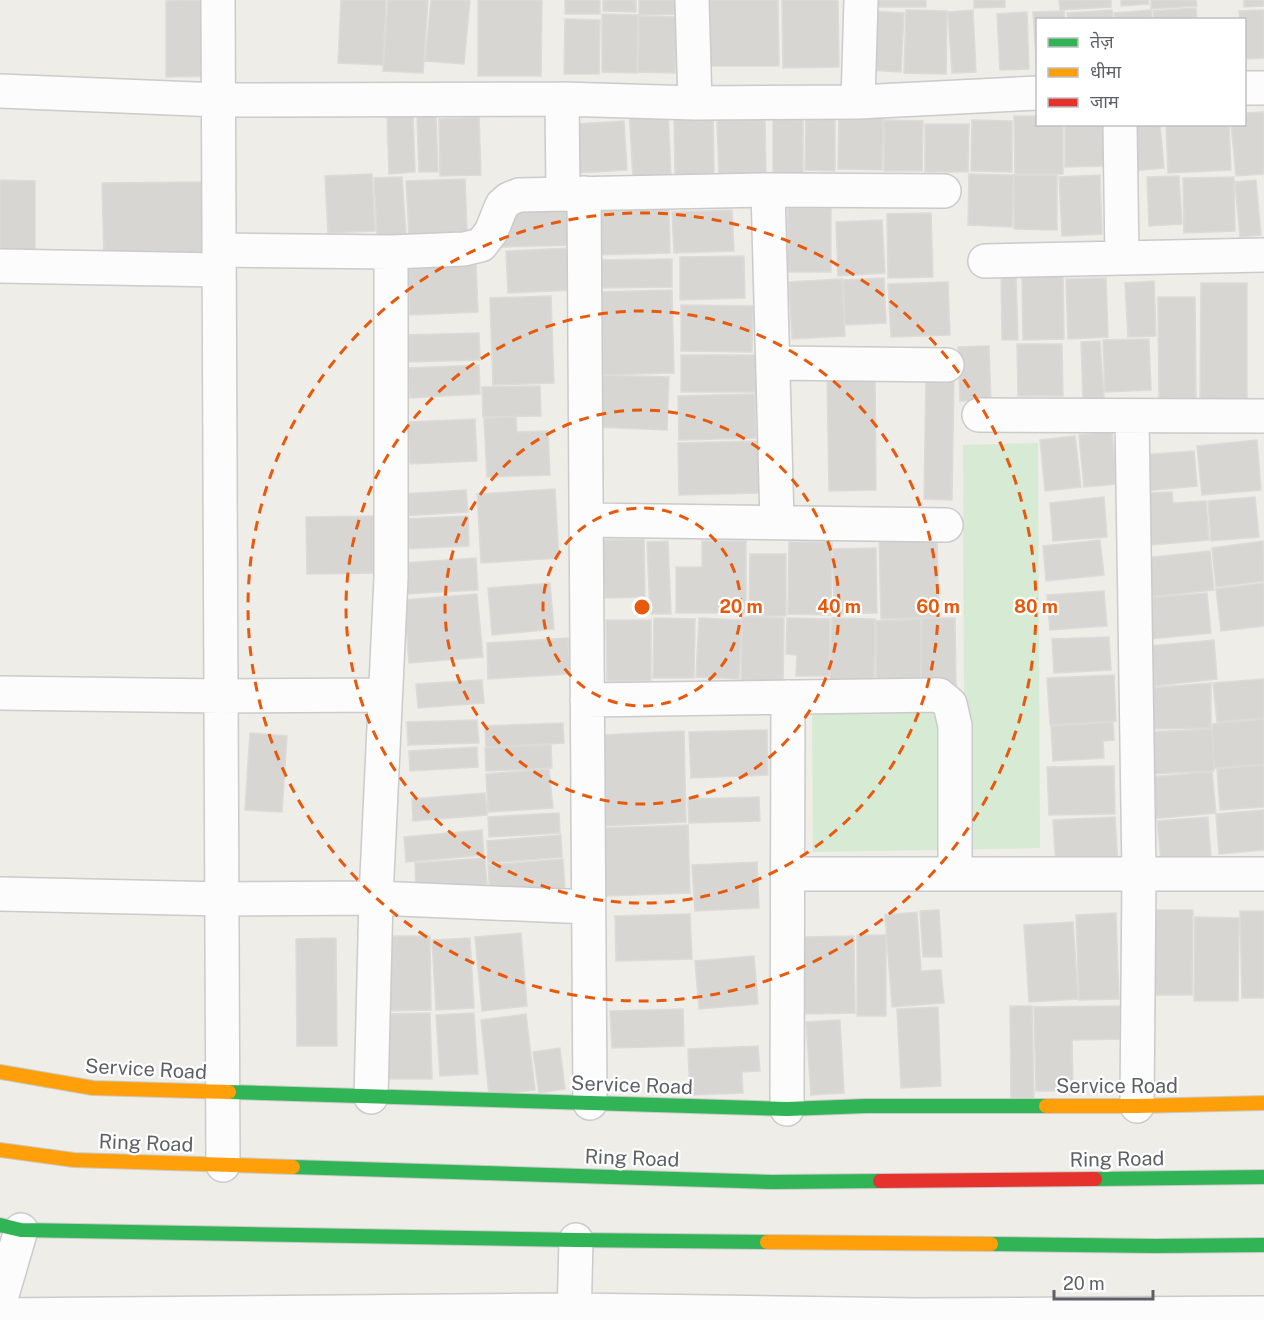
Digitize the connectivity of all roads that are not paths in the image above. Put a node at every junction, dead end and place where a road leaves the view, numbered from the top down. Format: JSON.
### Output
{"nodes":[{"id":1,"x":218,"y":0,"type":"edge"},
{"id":2,"x":692,"y":0,"type":"edge"},
{"id":3,"x":861,"y":0,"type":"edge"},
{"id":4,"x":1246,"y":88,"type":"edge"},
{"id":5,"x":1264,"y":88,"type":"edge"},
{"id":6,"x":0,"y":91,"type":"edge"},
{"id":7,"x":1036,"y":93,"type":"edge"},
{"id":8,"x":562,"y":99,"type":"junction"},
{"id":9,"x":219,"y":100,"type":"junction"},
{"id":10,"x":858,"y":102,"type":"junction"},
{"id":11,"x":695,"y":103,"type":"junction"},
{"id":12,"x":1119,"y":126,"type":"edge"},
{"id":13,"x":768,"y":190,"type":"junction"},
{"id":14,"x":944,"y":191,"type":"dead end"},
{"id":15,"x":574,"y":193,"type":"junction"},
{"id":16,"x":391,"y":252,"type":"junction"},
{"id":17,"x":1264,"y":255,"type":"edge"},
{"id":18,"x":1122,"y":258,"type":"junction"},
{"id":19,"x":219,"y":260,"type":"junction"},
{"id":20,"x":985,"y":261,"type":"dead end"},
{"id":21,"x":0,"y":266,"type":"edge"},
{"id":22,"x":773,"y":363,"type":"junction"},
{"id":23,"x":947,"y":365,"type":"dead end"},
{"id":24,"x":979,"y":415,"type":"dead end"},
{"id":25,"x":1264,"y":416,"type":"edge"},
{"id":26,"x":1132,"y":417,"type":"junction"},
{"id":27,"x":586,"y":520,"type":"junction"},
{"id":28,"x":777,"y":522,"type":"junction"},
{"id":29,"x":946,"y":525,"type":"dead end"},
{"id":30,"x":0,"y":693,"type":"edge"},
{"id":31,"x":385,"y":695,"type":"junction"},
{"id":32,"x":221,"y":696,"type":"junction"},
{"id":33,"x":788,"y":698,"type":"junction"},
{"id":34,"x":587,"y":700,"type":"junction"},
{"id":35,"x":788,"y":874,"type":"junction"},
{"id":36,"x":956,"y":874,"type":"junction"},
{"id":37,"x":1139,"y":874,"type":"junction"},
{"id":38,"x":1264,"y":874,"type":"edge"},
{"id":39,"x":0,"y":894,"type":"edge"},
{"id":40,"x":376,"y":898,"type":"junction"},
{"id":41,"x":222,"y":899,"type":"junction"},
{"id":42,"x":588,"y":907,"type":"junction"},
{"id":43,"x":0,"y":1072,"type":"edge"},
{"id":44,"x":222,"y":1092,"type":"junction"},
{"id":45,"x":371,"y":1097,"type":"junction"},
{"id":46,"x":590,"y":1103,"type":"junction"},
{"id":47,"x":1264,"y":1103,"type":"edge"},
{"id":48,"x":1137,"y":1106,"type":"junction"},
{"id":49,"x":787,"y":1109,"type":"junction"},
{"id":50,"x":0,"y":1150,"type":"edge"},
{"id":51,"x":223,"y":1165,"type":"junction"},
{"id":52,"x":1264,"y":1177,"type":"edge"},
{"id":53,"x":10,"y":1228,"type":"edge"},
{"id":54,"x":576,"y":1240,"type":"junction"},
{"id":55,"x":1264,"y":1245,"type":"edge"},
{"id":56,"x":0,"y":1302,"type":"edge"},
{"id":57,"x":1264,"y":1313,"type":"edge"},
{"id":58,"x":0,"y":1315,"type":"edge"},
{"id":59,"x":574,"y":1315,"type":"edge"},
{"id":60,"x":916,"y":1318,"type":"edge"}],
"edges":[{"from":1,"to":9,"type":"street"},
{"from":2,"to":11,"type":"street"},
{"from":3,"to":10,"type":"street"},
{"from":4,"to":5,"type":"street"},
{"from":6,"to":9,"type":"street"},
{"from":7,"to":10,"type":"street"},
{"from":8,"to":9,"type":"street"},
{"from":8,"to":11,"type":"street"},
{"from":8,"to":15,"type":"street"},
{"from":9,"to":19,"type":"street"},
{"from":10,"to":11,"type":"street"},
{"from":12,"to":18,"type":"street"},
{"from":13,"to":14,"type":"street"},
{"from":13,"to":15,"type":"street"},
{"from":13,"to":22,"type":"street"},
{"from":15,"to":16,"type":"street"},
{"from":15,"to":27,"type":"street"},
{"from":16,"to":19,"type":"street"},
{"from":16,"to":31,"type":"street"},
{"from":17,"to":18,"type":"street"},
{"from":18,"to":20,"type":"street"},
{"from":19,"to":21,"type":"street"},
{"from":19,"to":32,"type":"street"},
{"from":22,"to":23,"type":"street"},
{"from":22,"to":28,"type":"street"},
{"from":24,"to":26,"type":"street"},
{"from":25,"to":26,"type":"street"},
{"from":26,"to":37,"type":"street"},
{"from":27,"to":28,"type":"street"},
{"from":27,"to":34,"type":"street"},
{"from":28,"to":29,"type":"street"},
{"from":30,"to":32,"type":"street"},
{"from":31,"to":32,"type":"street"},
{"from":31,"to":40,"type":"street"},
{"from":32,"to":41,"type":"street"},
{"from":33,"to":34,"type":"street"},
{"from":33,"to":35,"type":"street"},
{"from":33,"to":36,"type":"street"},
{"from":34,"to":42,"type":"street"},
{"from":35,"to":36,"type":"street"},
{"from":35,"to":49,"type":"street"},
{"from":36,"to":37,"type":"street"},
{"from":37,"to":38,"type":"street"},
{"from":37,"to":48,"type":"street"},
{"from":39,"to":41,"type":"street"},
{"from":40,"to":41,"type":"street"},
{"from":40,"to":42,"type":"street"},
{"from":40,"to":45,"type":"street"},
{"from":41,"to":44,"type":"street"},
{"from":42,"to":46,"type":"street"},
{"from":43,"to":44,"type":"main road","name":"Service Road"},
{"from":44,"to":45,"type":"main road","name":"Service Road"},
{"from":44,"to":51,"type":"street"},
{"from":45,"to":46,"type":"main road","name":"Service Road"},
{"from":46,"to":49,"type":"main road","name":"Service Road"},
{"from":47,"to":48,"type":"main road","name":"Service Road"},
{"from":48,"to":49,"type":"main road","name":"Service Road"},
{"from":50,"to":51,"type":"main road","name":"Ring Road"},
{"from":51,"to":52,"type":"main road","name":"Ring Road"},
{"from":53,"to":54,"type":"main road"},
{"from":53,"to":56,"type":"street"},
{"from":54,"to":55,"type":"main road"},
{"from":54,"to":59,"type":"street"},
{"from":57,"to":60,"type":"street"},
{"from":58,"to":59,"type":"street"},
{"from":59,"to":60,"type":"street"}]}
